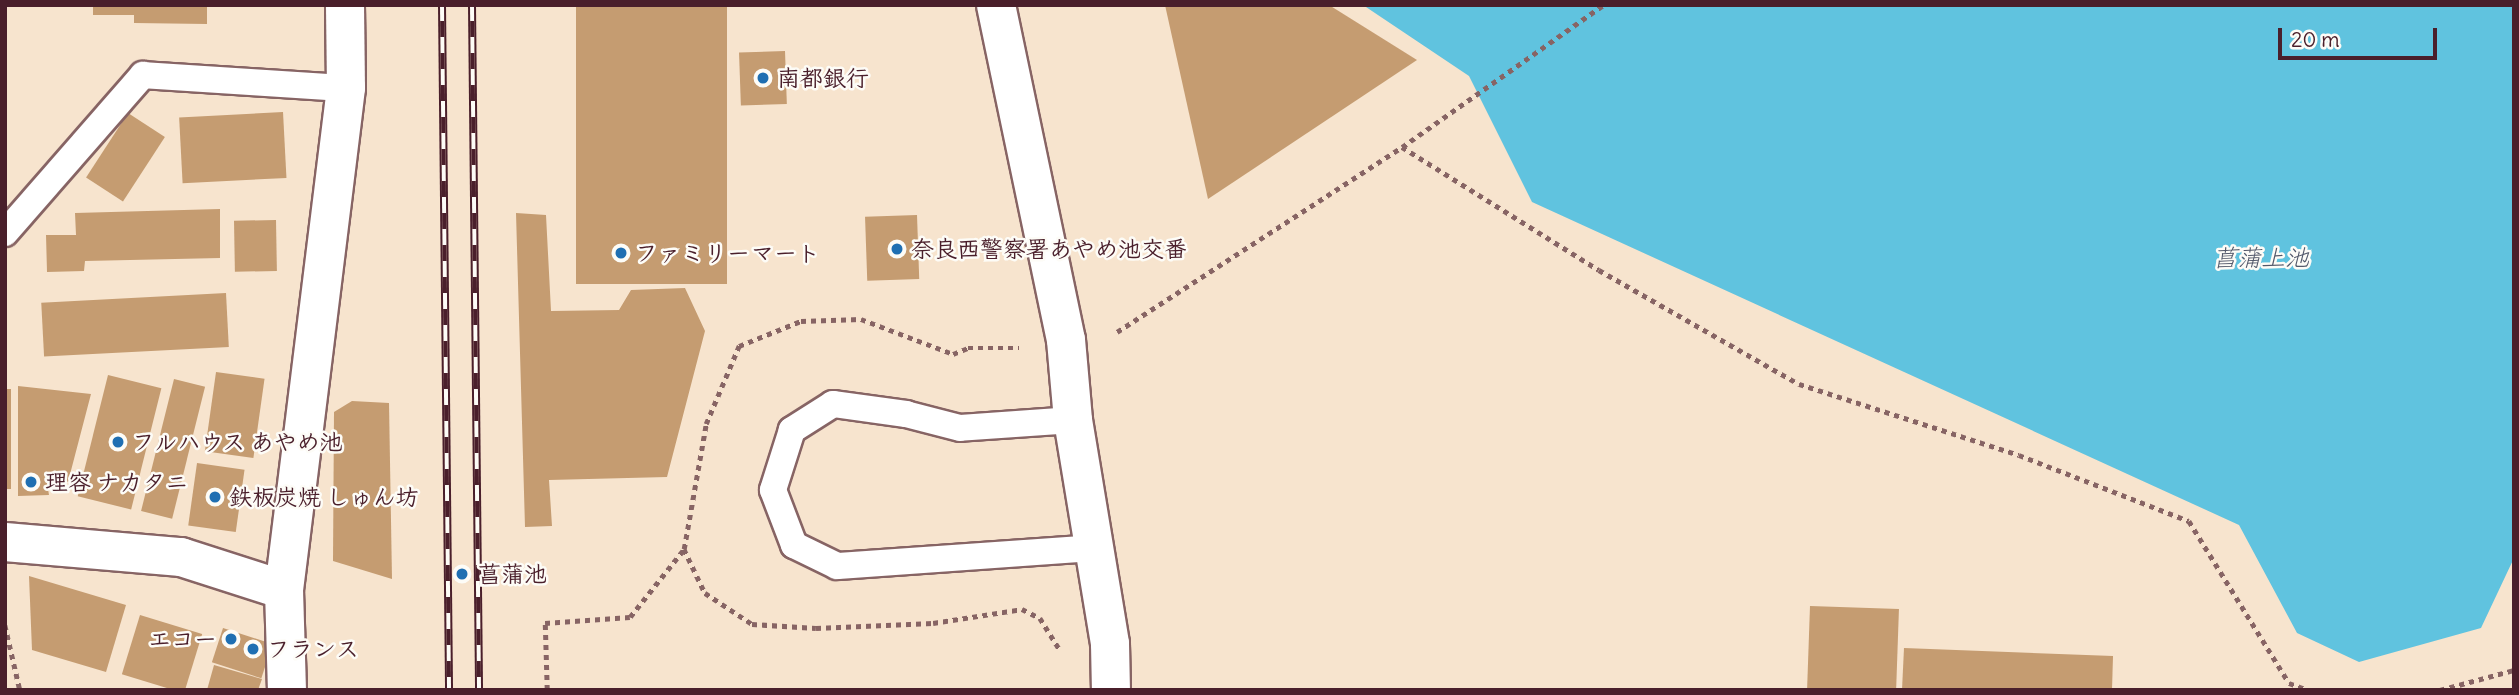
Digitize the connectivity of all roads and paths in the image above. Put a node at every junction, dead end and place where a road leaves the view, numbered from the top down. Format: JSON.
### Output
{"nodes":[{"id":1,"x":345,"y":5,"type":"edge"},
{"id":2,"x":996,"y":5,"type":"edge"},
{"id":3,"x":1603,"y":5,"type":"edge"},
{"id":4,"x":346,"y":88,"type":"junction"},
{"id":5,"x":1402,"y":147,"type":"junction"},
{"id":6,"x":5,"y":233,"type":"edge"},
{"id":7,"x":1117,"y":331,"type":"dead end"},
{"id":8,"x":1073,"y":420,"type":"junction"},
{"id":9,"x":5,"y":542,"type":"edge"},
{"id":10,"x":1097,"y":548,"type":"junction"},
{"id":11,"x":684,"y":549,"type":"dead end"},
{"id":12,"x":284,"y":590,"type":"junction"},
{"id":13,"x":545,"y":623,"type":"dead end"},
{"id":14,"x":5,"y":625,"type":"edge"},
{"id":15,"x":1060,"y":651,"type":"dead end"},
{"id":16,"x":2514,"y":670,"type":"edge"},
{"id":17,"x":20,"y":690,"type":"edge"},
{"id":18,"x":287,"y":690,"type":"edge"},
{"id":19,"x":547,"y":690,"type":"edge"},
{"id":20,"x":1111,"y":690,"type":"edge"},
{"id":21,"x":2308,"y":690,"type":"edge"},
{"id":22,"x":2440,"y":690,"type":"edge"}],
"edges":[{"from":1,"to":4,"type":"street"},
{"from":2,"to":8,"type":"street"},
{"from":3,"to":5,"type":"path"},
{"from":4,"to":6,"type":"lane"},
{"from":4,"to":12,"type":"street"},
{"from":5,"to":7,"type":"path"},
{"from":5,"to":21,"type":"path"},
{"from":8,"to":10,"type":"street"},
{"from":8,"to":10,"type":"lane"},
{"from":9,"to":12,"type":"street"},
{"from":10,"to":20,"type":"street"},
{"from":11,"to":15,"type":"path"},
{"from":12,"to":18,"type":"street"},
{"from":13,"to":19,"type":"path"},
{"from":14,"to":17,"type":"path"},
{"from":16,"to":22,"type":"path"}]}
